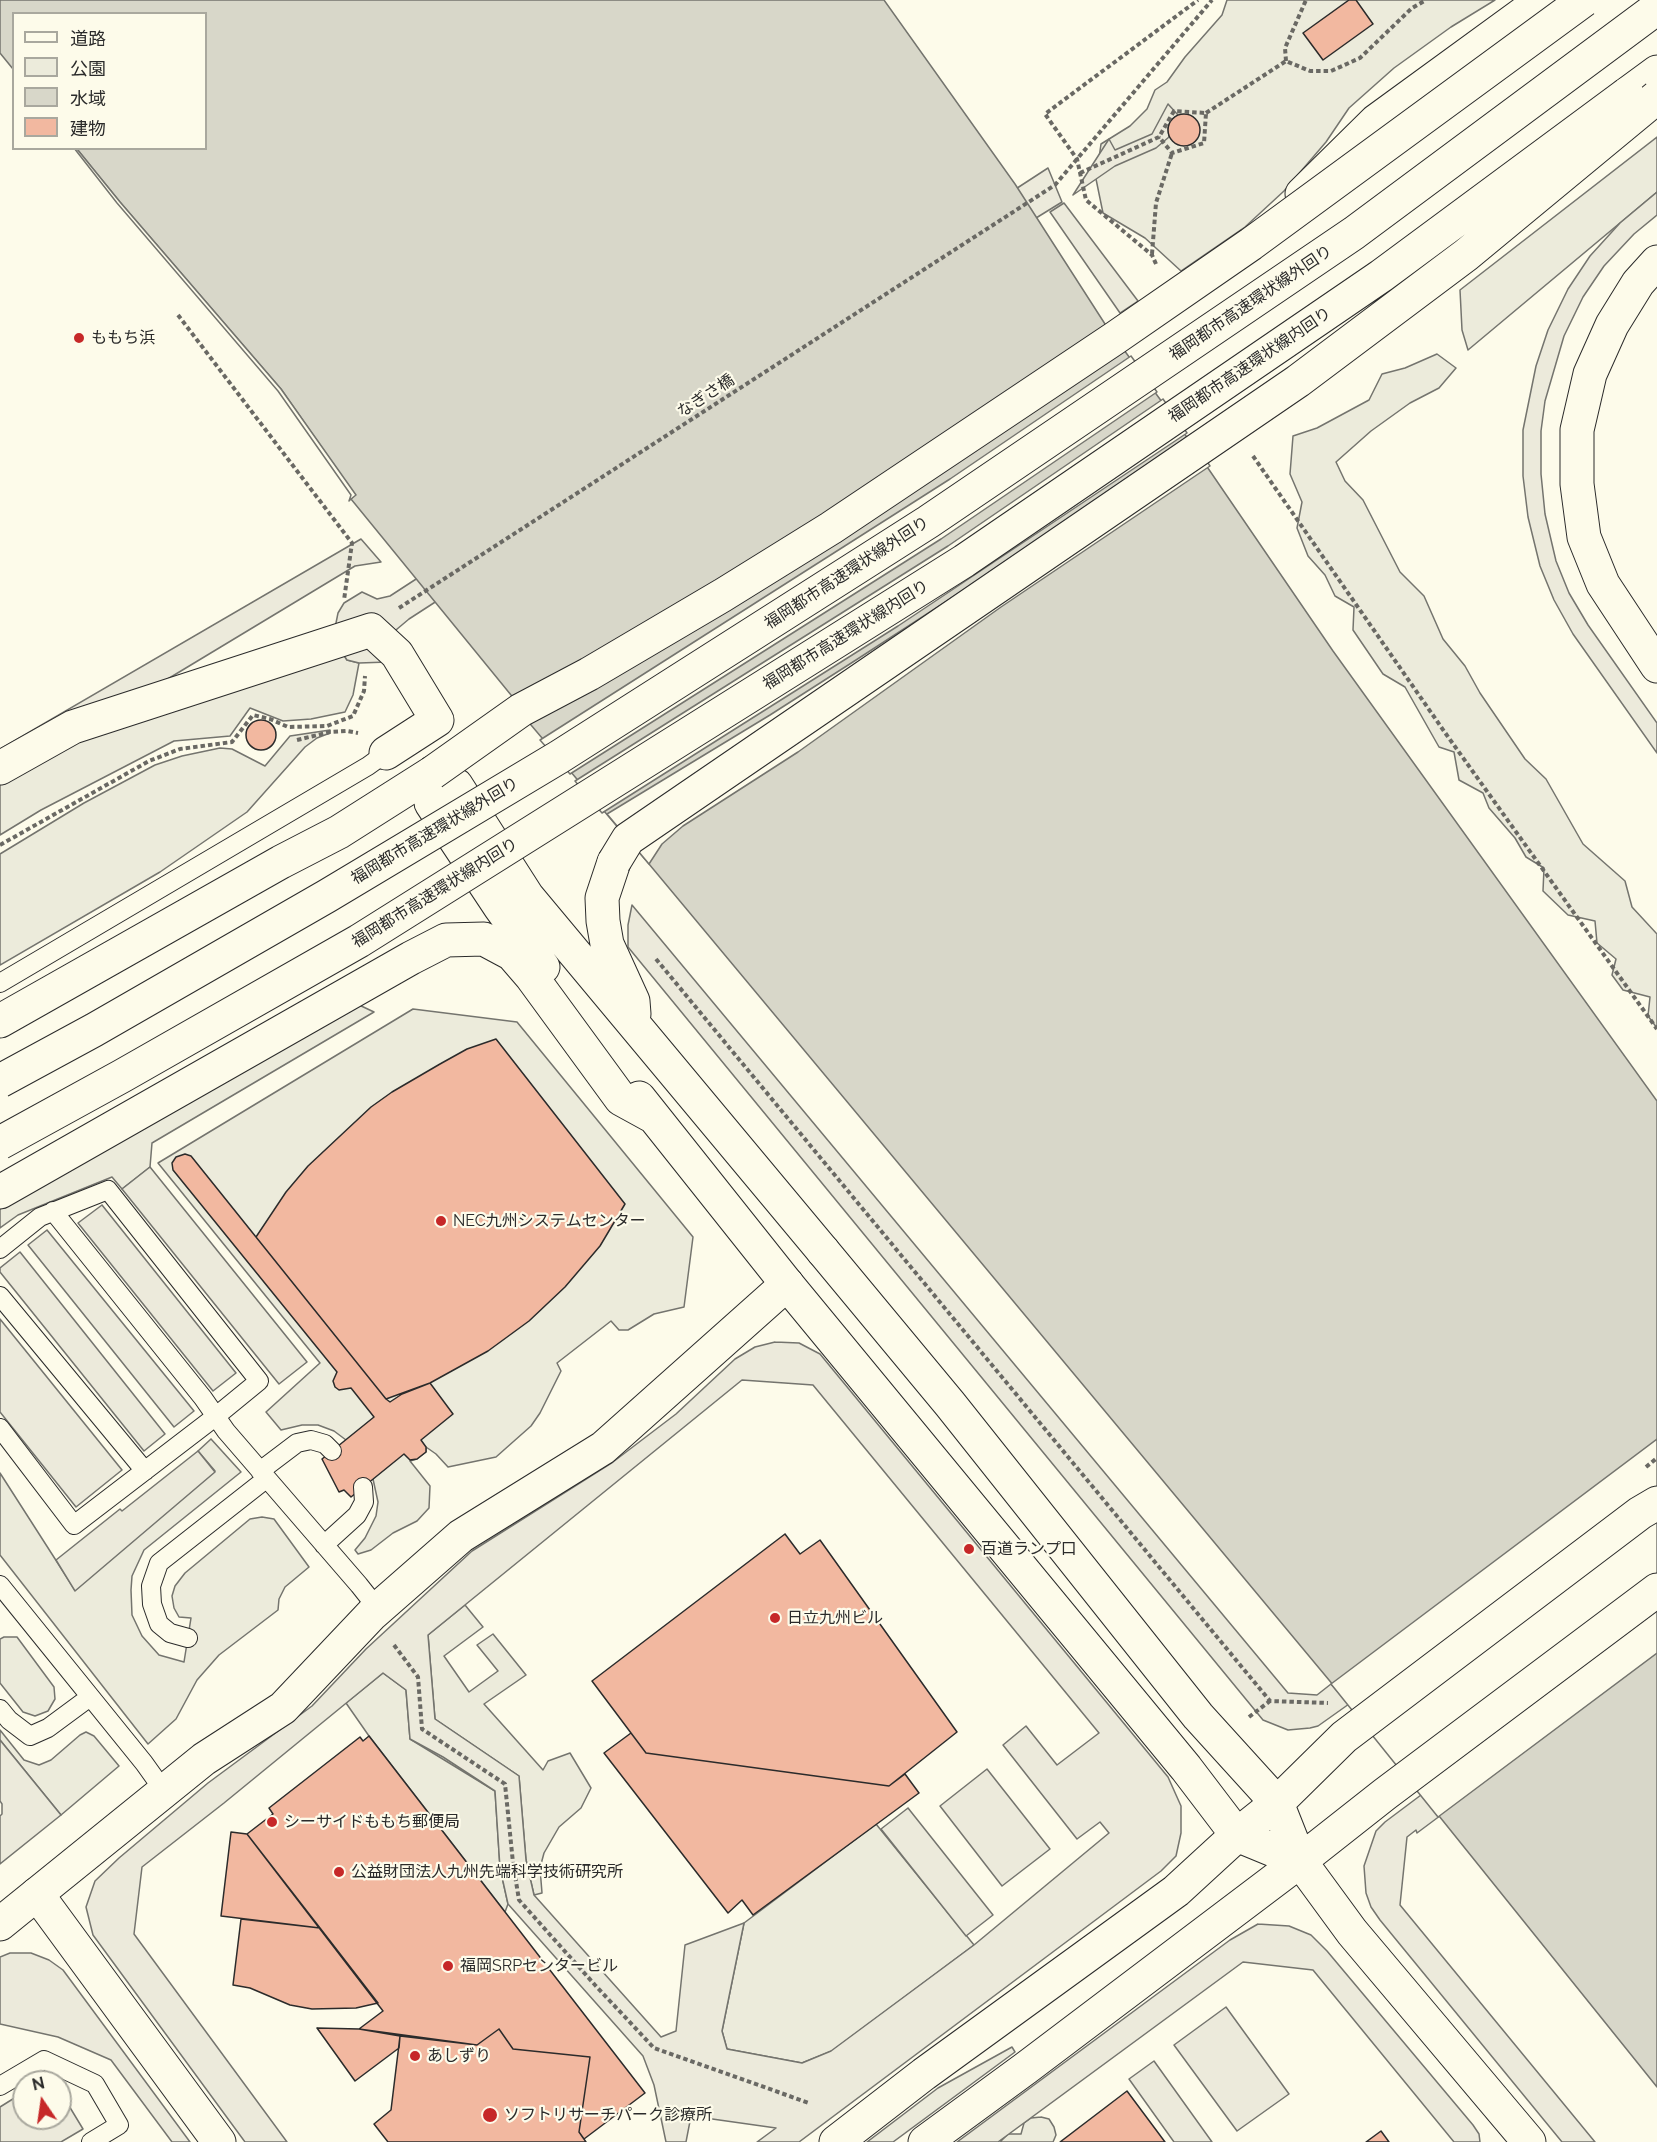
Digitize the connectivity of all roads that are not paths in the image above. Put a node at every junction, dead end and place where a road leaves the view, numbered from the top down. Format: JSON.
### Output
{"nodes":[{"id":1,"x":1542,"y":0,"type":"edge"},
{"id":2,"x":1584,"y":0,"type":"edge"},
{"id":3,"x":1657,"y":8,"type":"edge"},
{"id":4,"x":1657,"y":72,"type":"edge"},
{"id":5,"x":1657,"y":98,"type":"edge"},
{"id":6,"x":1251,"y":244,"type":"junction"},
{"id":7,"x":1657,"y":262,"type":"edge"},
{"id":8,"x":1657,"y":666,"type":"edge"},
{"id":9,"x":386,"y":753,"type":"joint"},
{"id":10,"x":0,"y":768,"type":"edge"},
{"id":11,"x":432,"y":773,"type":"junction"},
{"id":12,"x":0,"y":983,"type":"edge"},
{"id":13,"x":0,"y":1021,"type":"edge"},
{"id":14,"x":635,"y":1026,"type":"junction"},
{"id":15,"x":0,"y":1081,"type":"edge"},
{"id":16,"x":652,"y":1116,"type":"junction"},
{"id":17,"x":0,"y":1143,"type":"edge"},
{"id":18,"x":0,"y":1192,"type":"edge"},
{"id":19,"x":53,"y":1211,"type":"junction"},
{"id":20,"x":0,"y":1249,"type":"edge"},
{"id":21,"x":787,"y":1284,"type":"junction"},
{"id":22,"x":0,"y":1296,"type":"edge"},
{"id":23,"x":215,"y":1417,"type":"junction"},
{"id":24,"x":0,"y":1428,"type":"edge"},
{"id":25,"x":332,"y":1451,"type":"dead end"},
{"id":26,"x":145,"y":1471,"type":"junction"},
{"id":27,"x":263,"y":1475,"type":"junction"},
{"id":28,"x":363,"y":1487,"type":"dead end"},
{"id":29,"x":1657,"y":1503,"type":"edge"},
{"id":30,"x":324,"y":1545,"type":"junction"},
{"id":31,"x":0,"y":1585,"type":"edge"},
{"id":32,"x":1657,"y":1590,"type":"edge"},
{"id":33,"x":7,"y":1607,"type":"edge"},
{"id":34,"x":378,"y":1609,"type":"junction"},
{"id":35,"x":188,"y":1638,"type":"dead end"},
{"id":36,"x":90,"y":1696,"type":"junction"},
{"id":37,"x":0,"y":1708,"type":"edge"},
{"id":38,"x":164,"y":1791,"type":"junction"},
{"id":39,"x":1277,"y":1803,"type":"junction"},
{"id":40,"x":1237,"y":1835,"type":"junction"},
{"id":41,"x":1300,"y":1861,"type":"junction"},
{"id":42,"x":37,"y":1894,"type":"junction"},
{"id":43,"x":0,"y":1924,"type":"edge"},
{"id":44,"x":0,"y":2086,"type":"edge"},
{"id":45,"x":91,"y":2142,"type":"edge"},
{"id":46,"x":219,"y":2142,"type":"edge"},
{"id":47,"x":836,"y":2142,"type":"edge"},
{"id":48,"x":925,"y":2142,"type":"edge"},
{"id":49,"x":1529,"y":2142,"type":"edge"}],
"edges":[{"from":1,"to":6,"type":"main road","bridge":true},
{"from":2,"to":6,"type":"main road","bridge":true},
{"from":3,"to":15,"type":"main road","name":"福岡都市高速環状線外回り","bridge":true},
{"from":4,"to":17,"type":"main road","name":"福岡都市高速環状線内回り","bridge":true},
{"from":5,"to":14,"type":"main road","bridge":true},
{"from":6,"to":11,"type":"main road","bridge":true},
{"from":7,"to":8,"type":"main road"},
{"from":9,"to":10,"type":"main road"},
{"from":9,"to":12,"type":"lane"},
{"from":11,"to":13,"type":"main road"},
{"from":11,"to":14,"type":"main road"},
{"from":11,"to":16,"type":"main road"},
{"from":14,"to":39,"type":"main road"},
{"from":16,"to":18,"type":"main road"},
{"from":16,"to":21,"type":"main road"},
{"from":19,"to":20,"type":"lane"},
{"from":19,"to":23,"type":"lane"},
{"from":19,"to":23,"type":"lane"},
{"from":21,"to":34,"type":"main road"},
{"from":21,"to":40,"type":"main road"},
{"from":22,"to":26,"type":"lane"},
{"from":23,"to":26,"type":"lane"},
{"from":23,"to":27,"type":"lane"},
{"from":24,"to":26,"type":"lane"},
{"from":25,"to":27,"type":"lane"},
{"from":27,"to":30,"type":"lane"},
{"from":27,"to":35,"type":"lane"},
{"from":28,"to":30,"type":"lane"},
{"from":29,"to":39,"type":"main road"},
{"from":30,"to":34,"type":"lane"},
{"from":31,"to":33,"type":"lane"},
{"from":32,"to":41,"type":"main road"},
{"from":33,"to":36,"type":"lane"},
{"from":34,"to":38,"type":"main road"},
{"from":36,"to":37,"type":"lane"},
{"from":36,"to":38,"type":"lane"},
{"from":38,"to":42,"type":"main road"},
{"from":39,"to":40,"type":"main road"},
{"from":39,"to":41,"type":"main road"},
{"from":40,"to":41,"type":"main road"},
{"from":40,"to":47,"type":"main road"},
{"from":41,"to":48,"type":"main road"},
{"from":41,"to":49,"type":"main road"},
{"from":42,"to":43,"type":"main road"},
{"from":42,"to":46,"type":"main road"},
{"from":44,"to":45,"type":"lane"}]}
